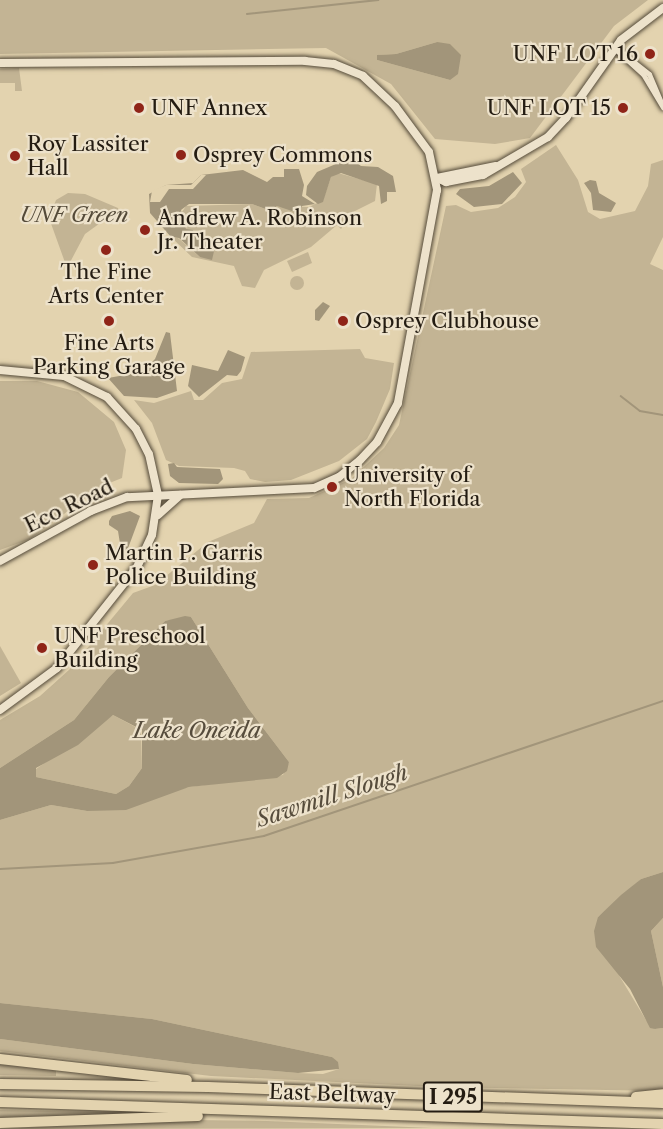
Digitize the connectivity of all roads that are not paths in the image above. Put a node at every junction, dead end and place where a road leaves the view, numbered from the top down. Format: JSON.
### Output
{"nodes":[{"id":1,"x":663,"y":8,"type":"edge"},
{"id":2,"x":614,"y":48,"type":"junction"},
{"id":3,"x":0,"y":63,"type":"edge"},
{"id":4,"x":662,"y":105,"type":"edge"},
{"id":5,"x":436,"y":178,"type":"junction"},
{"id":6,"x":0,"y":370,"type":"edge"},
{"id":7,"x":158,"y":495,"type":"junction"},
{"id":8,"x":180,"y":495,"type":"junction"},
{"id":9,"x":157,"y":516,"type":"junction"},
{"id":10,"x":0,"y":561,"type":"edge"},
{"id":11,"x":0,"y":710,"type":"edge"},
{"id":12,"x":0,"y":1059,"type":"edge"},
{"id":13,"x":0,"y":1084,"type":"edge"},
{"id":14,"x":208,"y":1087,"type":"junction"},
{"id":15,"x":663,"y":1094,"type":"edge"},
{"id":16,"x":0,"y":1100,"type":"edge"},
{"id":17,"x":623,"y":1102,"type":"junction"},
{"id":18,"x":663,"y":1103,"type":"edge"},
{"id":19,"x":282,"y":1113,"type":"junction"},
{"id":20,"x":0,"y":1123,"type":"edge"},
{"id":21,"x":662,"y":1123,"type":"edge"}],
"edges":[{"from":1,"to":2,"type":"street"},
{"from":2,"to":4,"type":"street"},
{"from":2,"to":5,"type":"street"},
{"from":3,"to":5,"type":"street"},
{"from":5,"to":8,"type":"street","name":"Eco Road"},
{"from":6,"to":7,"type":"street"},
{"from":7,"to":8,"type":"street","name":"Eco Road"},
{"from":7,"to":9,"type":"street"},
{"from":7,"to":10,"type":"street","name":"Eco Road"},
{"from":8,"to":9,"type":"street"},
{"from":9,"to":11,"type":"street"},
{"from":12,"to":14,"type":"highway"},
{"from":13,"to":14,"type":"highway","name":"East Beltway","number":"I 295"},
{"from":14,"to":17,"type":"highway","name":"East Beltway","number":"I 295"},
{"from":15,"to":17,"type":"highway"},
{"from":16,"to":19,"type":"highway","name":"East Beltway","number":"I 295"},
{"from":16,"to":21,"type":"highway","number":"I 295"},
{"from":17,"to":18,"type":"highway","name":"East Beltway","number":"I 295"},
{"from":19,"to":20,"type":"highway"},
{"from":19,"to":21,"type":"highway","name":"East Beltway","number":"I 295"}]}
